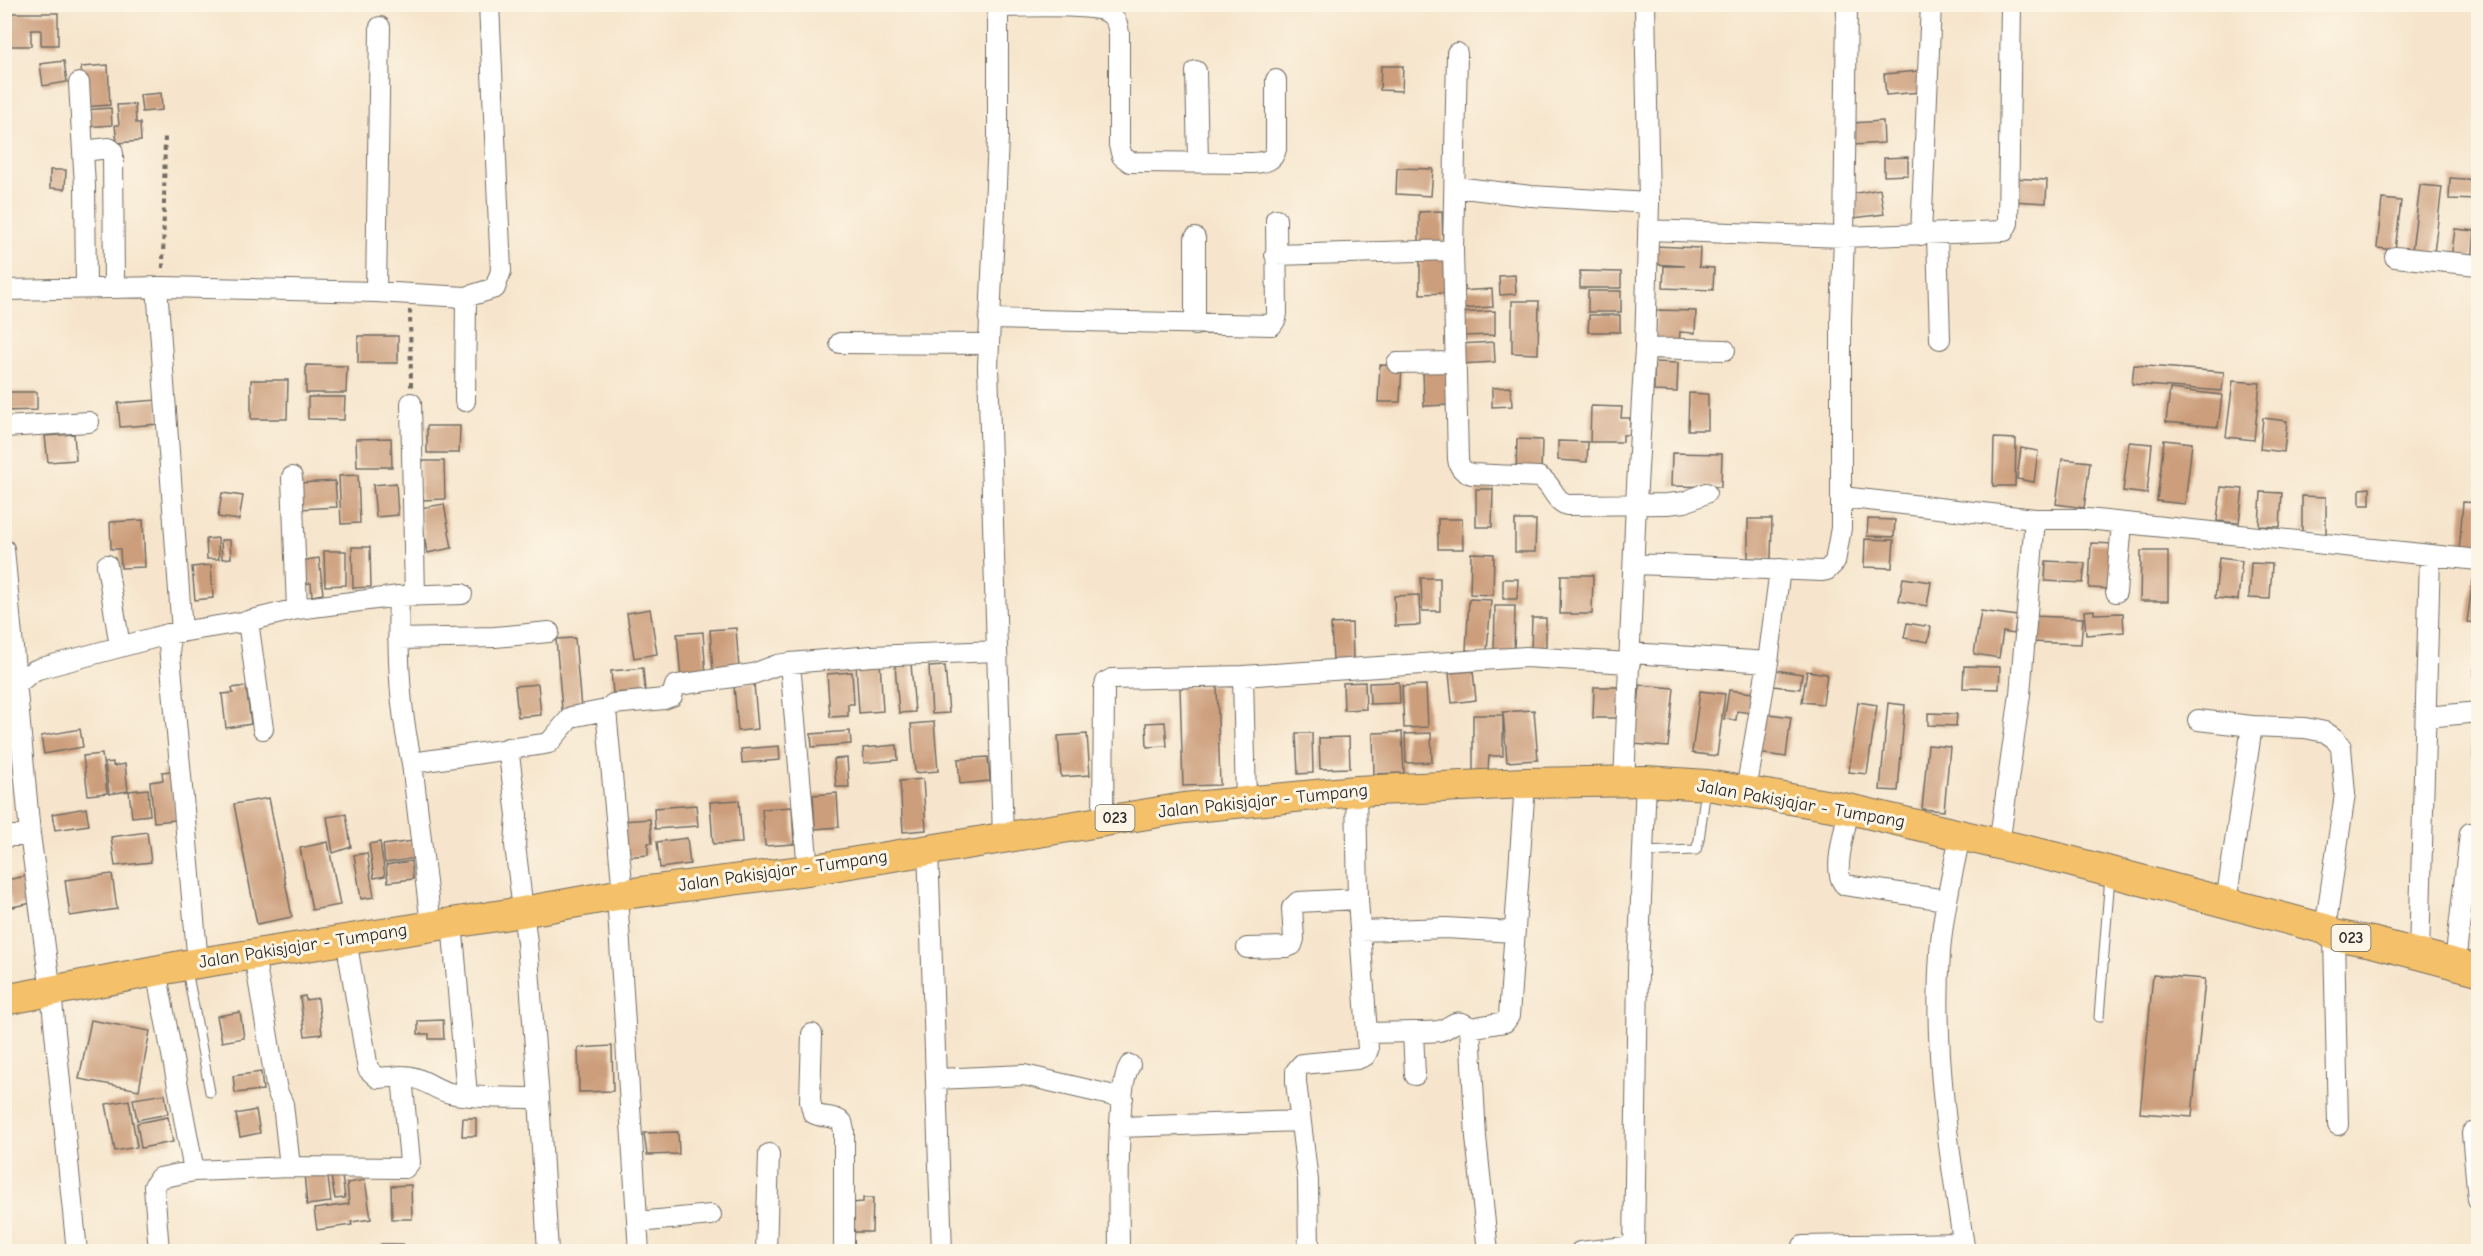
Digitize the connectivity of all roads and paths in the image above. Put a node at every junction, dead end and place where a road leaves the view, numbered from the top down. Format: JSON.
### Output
{"nodes":[{"id":1,"x":489,"y":4,"type":"edge"},
{"id":2,"x":1645,"y":4,"type":"edge"},
{"id":3,"x":1847,"y":4,"type":"edge"},
{"id":4,"x":1931,"y":4,"type":"edge"},
{"id":5,"x":2012,"y":4,"type":"edge"},
{"id":6,"x":998,"y":6,"type":"edge"},
{"id":7,"x":380,"y":27,"type":"dead end"},
{"id":8,"x":1457,"y":53,"type":"dead end"},
{"id":9,"x":1196,"y":71,"type":"dead end"},
{"id":10,"x":1276,"y":80,"type":"dead end"},
{"id":11,"x":79,"y":83,"type":"dead end"},
{"id":12,"x":165,"y":133,"type":"dead end"},
{"id":13,"x":83,"y":151,"type":"junction"},
{"id":14,"x":1198,"y":162,"type":"junction"},
{"id":15,"x":1455,"y":187,"type":"junction"},
{"id":16,"x":1649,"y":203,"type":"junction"},
{"id":17,"x":1276,"y":219,"type":"dead end"},
{"id":18,"x":1648,"y":230,"type":"junction"},
{"id":19,"x":1929,"y":235,"type":"junction"},
{"id":20,"x":1844,"y":237,"type":"junction"},
{"id":21,"x":1195,"y":238,"type":"dead end"},
{"id":22,"x":1453,"y":250,"type":"junction"},
{"id":23,"x":1275,"y":255,"type":"junction"},
{"id":24,"x":2395,"y":257,"type":"dead end"},
{"id":25,"x":2478,"y":265,"type":"edge"},
{"id":26,"x":114,"y":287,"type":"junction"},
{"id":27,"x":160,"y":287,"type":"junction"},
{"id":28,"x":86,"y":288,"type":"junction"},
{"id":29,"x":4,"y":290,"type":"edge"},
{"id":30,"x":375,"y":292,"type":"junction"},
{"id":31,"x":410,"y":294,"type":"junction"},
{"id":32,"x":466,"y":297,"type":"junction"},
{"id":33,"x":989,"y":319,"type":"junction"},
{"id":34,"x":1195,"y":325,"type":"junction"},
{"id":35,"x":1940,"y":339,"type":"dead end"},
{"id":36,"x":840,"y":343,"type":"dead end"},
{"id":37,"x":988,"y":344,"type":"junction"},
{"id":38,"x":1645,"y":348,"type":"junction"},
{"id":39,"x":1725,"y":350,"type":"dead end"},
{"id":40,"x":1455,"y":362,"type":"junction"},
{"id":41,"x":1397,"y":363,"type":"dead end"},
{"id":42,"x":465,"y":401,"type":"dead end"},
{"id":43,"x":411,"y":403,"type":"joint"},
{"id":44,"x":88,"y":422,"type":"dead end"},
{"id":45,"x":4,"y":427,"type":"edge"},
{"id":46,"x":292,"y":477,"type":"dead end"},
{"id":47,"x":1706,"y":493,"type":"dead end"},
{"id":48,"x":1842,"y":497,"type":"junction"},
{"id":49,"x":1636,"y":503,"type":"junction"},
{"id":50,"x":2035,"y":519,"type":"junction"},
{"id":51,"x":2122,"y":523,"type":"junction"},
{"id":52,"x":4,"y":549,"type":"edge"},
{"id":53,"x":2430,"y":555,"type":"junction"},
{"id":54,"x":2478,"y":560,"type":"edge"},
{"id":55,"x":1635,"y":564,"type":"junction"},
{"id":56,"x":107,"y":565,"type":"dead end"},
{"id":57,"x":1780,"y":569,"type":"junction"},
{"id":58,"x":2116,"y":592,"type":"dead end"},
{"id":59,"x":462,"y":594,"type":"dead end"},
{"id":60,"x":407,"y":596,"type":"junction"},
{"id":61,"x":297,"y":609,"type":"junction"},
{"id":62,"x":248,"y":621,"type":"junction"},
{"id":63,"x":549,"y":632,"type":"dead end"},
{"id":64,"x":175,"y":633,"type":"junction"},
{"id":65,"x":398,"y":639,"type":"junction"},
{"id":66,"x":120,"y":647,"type":"junction"},
{"id":67,"x":996,"y":651,"type":"junction"},
{"id":68,"x":1630,"y":658,"type":"junction"},
{"id":69,"x":1768,"y":662,"type":"junction"},
{"id":70,"x":790,"y":663,"type":"junction"},
{"id":71,"x":1243,"y":676,"type":"junction"},
{"id":72,"x":11,"y":687,"type":"edge"},
{"id":73,"x":606,"y":710,"type":"junction"},
{"id":74,"x":2478,"y":712,"type":"edge"},
{"id":75,"x":2427,"y":717,"type":"junction"},
{"id":76,"x":2198,"y":720,"type":"dead end"},
{"id":77,"x":2252,"y":726,"type":"junction"},
{"id":78,"x":263,"y":729,"type":"dead end"},
{"id":79,"x":508,"y":748,"type":"junction"},
{"id":80,"x":412,"y":763,"type":"junction"},
{"id":81,"x":1635,"y":782,"type":"junction"},
{"id":82,"x":1525,"y":783,"type":"junction"},
{"id":83,"x":1707,"y":785,"type":"junction"},
{"id":84,"x":1356,"y":791,"type":"junction"},
{"id":85,"x":1746,"y":791,"type":"junction"},
{"id":86,"x":1246,"y":802,"type":"junction"},
{"id":87,"x":1849,"y":809,"type":"junction"},
{"id":88,"x":1103,"y":820,"type":"junction"},
{"id":89,"x":2470,"y":833,"type":"dead end"},
{"id":90,"x":30,"y":834,"type":"junction"},
{"id":91,"x":1960,"y":836,"type":"junction"},
{"id":92,"x":4,"y":837,"type":"edge"},
{"id":93,"x":1003,"y":837,"type":"junction"},
{"id":94,"x":1999,"y":845,"type":"junction"},
{"id":95,"x":928,"y":849,"type":"junction"},
{"id":96,"x":1642,"y":852,"type":"junction"},
{"id":97,"x":808,"y":870,"type":"junction"},
{"id":98,"x":2110,"y":874,"type":"junction"},
{"id":99,"x":620,"y":895,"type":"junction"},
{"id":100,"x":1358,"y":899,"type":"junction"},
{"id":101,"x":1946,"y":900,"type":"junction"},
{"id":102,"x":2226,"y":903,"type":"junction"},
{"id":103,"x":522,"y":912,"type":"junction"},
{"id":104,"x":441,"y":924,"type":"junction"},
{"id":105,"x":1360,"y":931,"type":"junction"},
{"id":106,"x":1513,"y":932,"type":"junction"},
{"id":107,"x":2329,"y":932,"type":"junction"},
{"id":108,"x":346,"y":939,"type":"junction"},
{"id":109,"x":1247,"y":948,"type":"dead end"},
{"id":110,"x":254,"y":954,"type":"junction"},
{"id":111,"x":2419,"y":955,"type":"junction"},
{"id":112,"x":192,"y":964,"type":"junction"},
{"id":113,"x":2467,"y":967,"type":"edge"},
{"id":114,"x":156,"y":970,"type":"junction"},
{"id":115,"x":51,"y":992,"type":"junction"},
{"id":116,"x":4,"y":1000,"type":"edge"},
{"id":117,"x":2099,"y":1017,"type":"dead end"},
{"id":118,"x":1470,"y":1028,"type":"junction"},
{"id":119,"x":1413,"y":1032,"type":"junction"},
{"id":120,"x":1368,"y":1033,"type":"junction"},
{"id":121,"x":812,"y":1034,"type":"dead end"},
{"id":122,"x":1130,"y":1065,"type":"dead end"},
{"id":123,"x":402,"y":1076,"type":"junction"},
{"id":124,"x":1415,"y":1076,"type":"dead end"},
{"id":125,"x":937,"y":1079,"type":"junction"},
{"id":126,"x":210,"y":1092,"type":"dead end"},
{"id":127,"x":467,"y":1095,"type":"junction"},
{"id":128,"x":539,"y":1098,"type":"junction"},
{"id":129,"x":1123,"y":1098,"type":"junction"},
{"id":130,"x":1299,"y":1121,"type":"junction"},
{"id":131,"x":2338,"y":1125,"type":"dead end"},
{"id":132,"x":1120,"y":1127,"type":"junction"},
{"id":133,"x":2472,"y":1133,"type":"dead end"},
{"id":134,"x":770,"y":1154,"type":"dead end"},
{"id":135,"x":290,"y":1167,"type":"junction"},
{"id":136,"x":194,"y":1171,"type":"junction"},
{"id":137,"x":2478,"y":1198,"type":"edge"},
{"id":138,"x":711,"y":1215,"type":"dead end"},
{"id":139,"x":638,"y":1222,"type":"junction"},
{"id":140,"x":1803,"y":1246,"type":"dead end"},
{"id":141,"x":1964,"y":1247,"type":"edge"},
{"id":142,"x":1634,"y":1249,"type":"edge"},
{"id":143,"x":76,"y":1251,"type":"edge"},
{"id":144,"x":159,"y":1251,"type":"edge"},
{"id":145,"x":548,"y":1251,"type":"edge"},
{"id":146,"x":639,"y":1251,"type":"edge"},
{"id":147,"x":766,"y":1251,"type":"edge"},
{"id":148,"x":844,"y":1251,"type":"edge"},
{"id":149,"x":942,"y":1251,"type":"edge"},
{"id":150,"x":1119,"y":1251,"type":"edge"},
{"id":151,"x":1310,"y":1251,"type":"edge"},
{"id":152,"x":1488,"y":1251,"type":"edge"},
{"id":153,"x":1580,"y":1251,"type":"edge"}],
"edges":[{"from":1,"to":32,"type":"street"},
{"from":2,"to":16,"type":"street"},
{"from":3,"to":20,"type":"street"},
{"from":4,"to":19,"type":"street"},
{"from":5,"to":19,"type":"street"},
{"from":6,"to":14,"type":"street"},
{"from":6,"to":33,"type":"street"},
{"from":7,"to":30,"type":"street"},
{"from":8,"to":15,"type":"street"},
{"from":9,"to":14,"type":"street"},
{"from":10,"to":14,"type":"street"},
{"from":11,"to":13,"type":"street"},
{"from":12,"to":27,"type":"path"},
{"from":13,"to":26,"type":"street"},
{"from":13,"to":28,"type":"street"},
{"from":15,"to":16,"type":"street"},
{"from":15,"to":22,"type":"street"},
{"from":16,"to":18,"type":"street"},
{"from":17,"to":23,"type":"street"},
{"from":18,"to":20,"type":"street"},
{"from":18,"to":38,"type":"street"},
{"from":19,"to":20,"type":"street"},
{"from":19,"to":35,"type":"street"},
{"from":20,"to":48,"type":"street"},
{"from":21,"to":34,"type":"street"},
{"from":22,"to":23,"type":"street"},
{"from":22,"to":40,"type":"street"},
{"from":23,"to":34,"type":"street"},
{"from":24,"to":25,"type":"street"},
{"from":26,"to":27,"type":"street"},
{"from":26,"to":28,"type":"street"},
{"from":27,"to":30,"type":"street"},
{"from":27,"to":64,"type":"street"},
{"from":28,"to":29,"type":"street"},
{"from":30,"to":31,"type":"street"},
{"from":31,"to":32,"type":"street"},
{"from":31,"to":43,"type":"path"},
{"from":32,"to":42,"type":"street"},
{"from":33,"to":34,"type":"street"},
{"from":33,"to":37,"type":"street"},
{"from":36,"to":37,"type":"street"},
{"from":37,"to":67,"type":"street"},
{"from":38,"to":39,"type":"street"},
{"from":38,"to":49,"type":"street"},
{"from":40,"to":41,"type":"street"},
{"from":40,"to":49,"type":"street"},
{"from":43,"to":60,"type":"street"},
{"from":44,"to":45,"type":"street"},
{"from":46,"to":61,"type":"street"},
{"from":47,"to":49,"type":"street"},
{"from":48,"to":50,"type":"street"},
{"from":48,"to":57,"type":"street"},
{"from":49,"to":55,"type":"street"},
{"from":50,"to":51,"type":"street"},
{"from":50,"to":94,"type":"street"},
{"from":51,"to":53,"type":"street"},
{"from":51,"to":58,"type":"street"},
{"from":52,"to":72,"type":"street"},
{"from":53,"to":54,"type":"street"},
{"from":53,"to":75,"type":"street"},
{"from":55,"to":57,"type":"street"},
{"from":55,"to":68,"type":"street"},
{"from":56,"to":66,"type":"street"},
{"from":57,"to":69,"type":"street"},
{"from":59,"to":60,"type":"street"},
{"from":60,"to":61,"type":"street"},
{"from":60,"to":65,"type":"street"},
{"from":61,"to":62,"type":"street"},
{"from":62,"to":64,"type":"street"},
{"from":62,"to":78,"type":"street"},
{"from":63,"to":65,"type":"street"},
{"from":64,"to":66,"type":"street"},
{"from":64,"to":112,"type":"street"},
{"from":65,"to":80,"type":"street"},
{"from":66,"to":72,"type":"street"},
{"from":67,"to":70,"type":"street"},
{"from":67,"to":93,"type":"street"},
{"from":68,"to":69,"type":"street"},
{"from":68,"to":71,"type":"street"},
{"from":68,"to":81,"type":"street"},
{"from":69,"to":85,"type":"street"},
{"from":70,"to":73,"type":"street"},
{"from":70,"to":97,"type":"street"},
{"from":71,"to":86,"type":"street"},
{"from":71,"to":88,"type":"street"},
{"from":72,"to":90,"type":"street"},
{"from":73,"to":79,"type":"street"},
{"from":73,"to":99,"type":"street"},
{"from":74,"to":75,"type":"street"},
{"from":75,"to":111,"type":"street"},
{"from":76,"to":77,"type":"street"},
{"from":77,"to":102,"type":"street"},
{"from":77,"to":107,"type":"street"},
{"from":79,"to":80,"type":"street"},
{"from":79,"to":103,"type":"street"},
{"from":80,"to":104,"type":"street"},
{"from":81,"to":82,"type":"main road","name":"Jalan Pakisjajar - Tumpang","number":"023"},
{"from":81,"to":83,"type":"main road","name":"Jalan Pakisjajar - Tumpang","number":"023"},
{"from":81,"to":96,"type":"street"},
{"from":82,"to":84,"type":"main road","name":"Jalan Pakisjajar - Tumpang","number":"023"},
{"from":82,"to":106,"type":"street"},
{"from":83,"to":85,"type":"main road","name":"Jalan Pakisjajar - Tumpang","number":"023"},
{"from":83,"to":96,"type":"lane"},
{"from":84,"to":86,"type":"main road","name":"Jalan Pakisjajar - Tumpang","number":"023"},
{"from":84,"to":100,"type":"street"},
{"from":85,"to":87,"type":"main road","name":"Jalan Pakisjajar - Tumpang","number":"023"},
{"from":86,"to":88,"type":"main road","name":"Jalan Pakisjajar - Tumpang","number":"023"},
{"from":87,"to":91,"type":"main road","name":"Jalan Pakisjajar - Tumpang","number":"023"},
{"from":87,"to":101,"type":"street"},
{"from":88,"to":93,"type":"main road","name":"Jalan Pakisjajar - Tumpang","number":"023"},
{"from":89,"to":113,"type":"street"},
{"from":90,"to":92,"type":"street"},
{"from":90,"to":115,"type":"street"},
{"from":91,"to":94,"type":"main road","name":"Jalan Pakisjajar - Tumpang","number":"023"},
{"from":91,"to":101,"type":"street"},
{"from":93,"to":95,"type":"main road","name":"Jalan Pakisjajar - Tumpang","number":"023"},
{"from":94,"to":98,"type":"main road","name":"Jalan Pakisjajar - Tumpang","number":"023"},
{"from":95,"to":97,"type":"main road","name":"Jalan Pakisjajar - Tumpang","number":"023"},
{"from":95,"to":125,"type":"street"},
{"from":96,"to":142,"type":"street"},
{"from":97,"to":99,"type":"main road","name":"Jalan Pakisjajar - Tumpang","number":"023"},
{"from":98,"to":102,"type":"main road","name":"Jalan Pakisjajar - Tumpang","number":"023"},
{"from":98,"to":117,"type":"lane"},
{"from":99,"to":103,"type":"main road","name":"Jalan Pakisjajar - Tumpang","number":"023"},
{"from":99,"to":139,"type":"street"},
{"from":100,"to":105,"type":"street"},
{"from":100,"to":109,"type":"street"},
{"from":101,"to":141,"type":"street"},
{"from":102,"to":107,"type":"main road","name":"Jalan Pakisjajar - Tumpang","number":"023"},
{"from":103,"to":104,"type":"main road","name":"Jalan Pakisjajar - Tumpang","number":"023"},
{"from":103,"to":128,"type":"street"},
{"from":104,"to":108,"type":"main road","name":"Jalan Pakisjajar - Tumpang","number":"023"},
{"from":104,"to":127,"type":"street"},
{"from":105,"to":106,"type":"street"},
{"from":105,"to":120,"type":"street"},
{"from":106,"to":118,"type":"street"},
{"from":107,"to":111,"type":"main road","name":"Jalan Pakisjajar - Tumpang","number":"023"},
{"from":107,"to":131,"type":"street"},
{"from":108,"to":110,"type":"main road","name":"Jalan Pakisjajar - Tumpang","number":"023"},
{"from":108,"to":123,"type":"street"},
{"from":110,"to":112,"type":"main road","name":"Jalan Pakisjajar - Tumpang","number":"023"},
{"from":110,"to":135,"type":"street"},
{"from":111,"to":113,"type":"main road","name":"Jalan Pakisjajar - Tumpang","number":"023"},
{"from":112,"to":114,"type":"main road","name":"Jalan Pakisjajar - Tumpang","number":"023"},
{"from":112,"to":126,"type":"lane"},
{"from":114,"to":115,"type":"main road","name":"Jalan Pakisjajar - Tumpang","number":"023"},
{"from":114,"to":136,"type":"street"},
{"from":115,"to":116,"type":"main road","name":"Jalan Pakisjajar - Tumpang","number":"023"},
{"from":115,"to":143,"type":"street"},
{"from":118,"to":119,"type":"street"},
{"from":118,"to":152,"type":"street"},
{"from":119,"to":120,"type":"street"},
{"from":119,"to":124,"type":"street"},
{"from":120,"to":130,"type":"street"},
{"from":121,"to":148,"type":"street"},
{"from":122,"to":129,"type":"street"},
{"from":123,"to":127,"type":"street"},
{"from":123,"to":135,"type":"street"},
{"from":125,"to":129,"type":"street"},
{"from":125,"to":149,"type":"street"},
{"from":127,"to":128,"type":"street"},
{"from":128,"to":145,"type":"street"},
{"from":129,"to":132,"type":"street"},
{"from":130,"to":132,"type":"street"},
{"from":130,"to":151,"type":"street"},
{"from":132,"to":150,"type":"street"},
{"from":133,"to":137,"type":"street"},
{"from":134,"to":147,"type":"street"},
{"from":135,"to":136,"type":"street"},
{"from":136,"to":144,"type":"street"},
{"from":138,"to":139,"type":"street"},
{"from":139,"to":146,"type":"street"},
{"from":140,"to":141,"type":"street"},
{"from":142,"to":153,"type":"street"}]}
